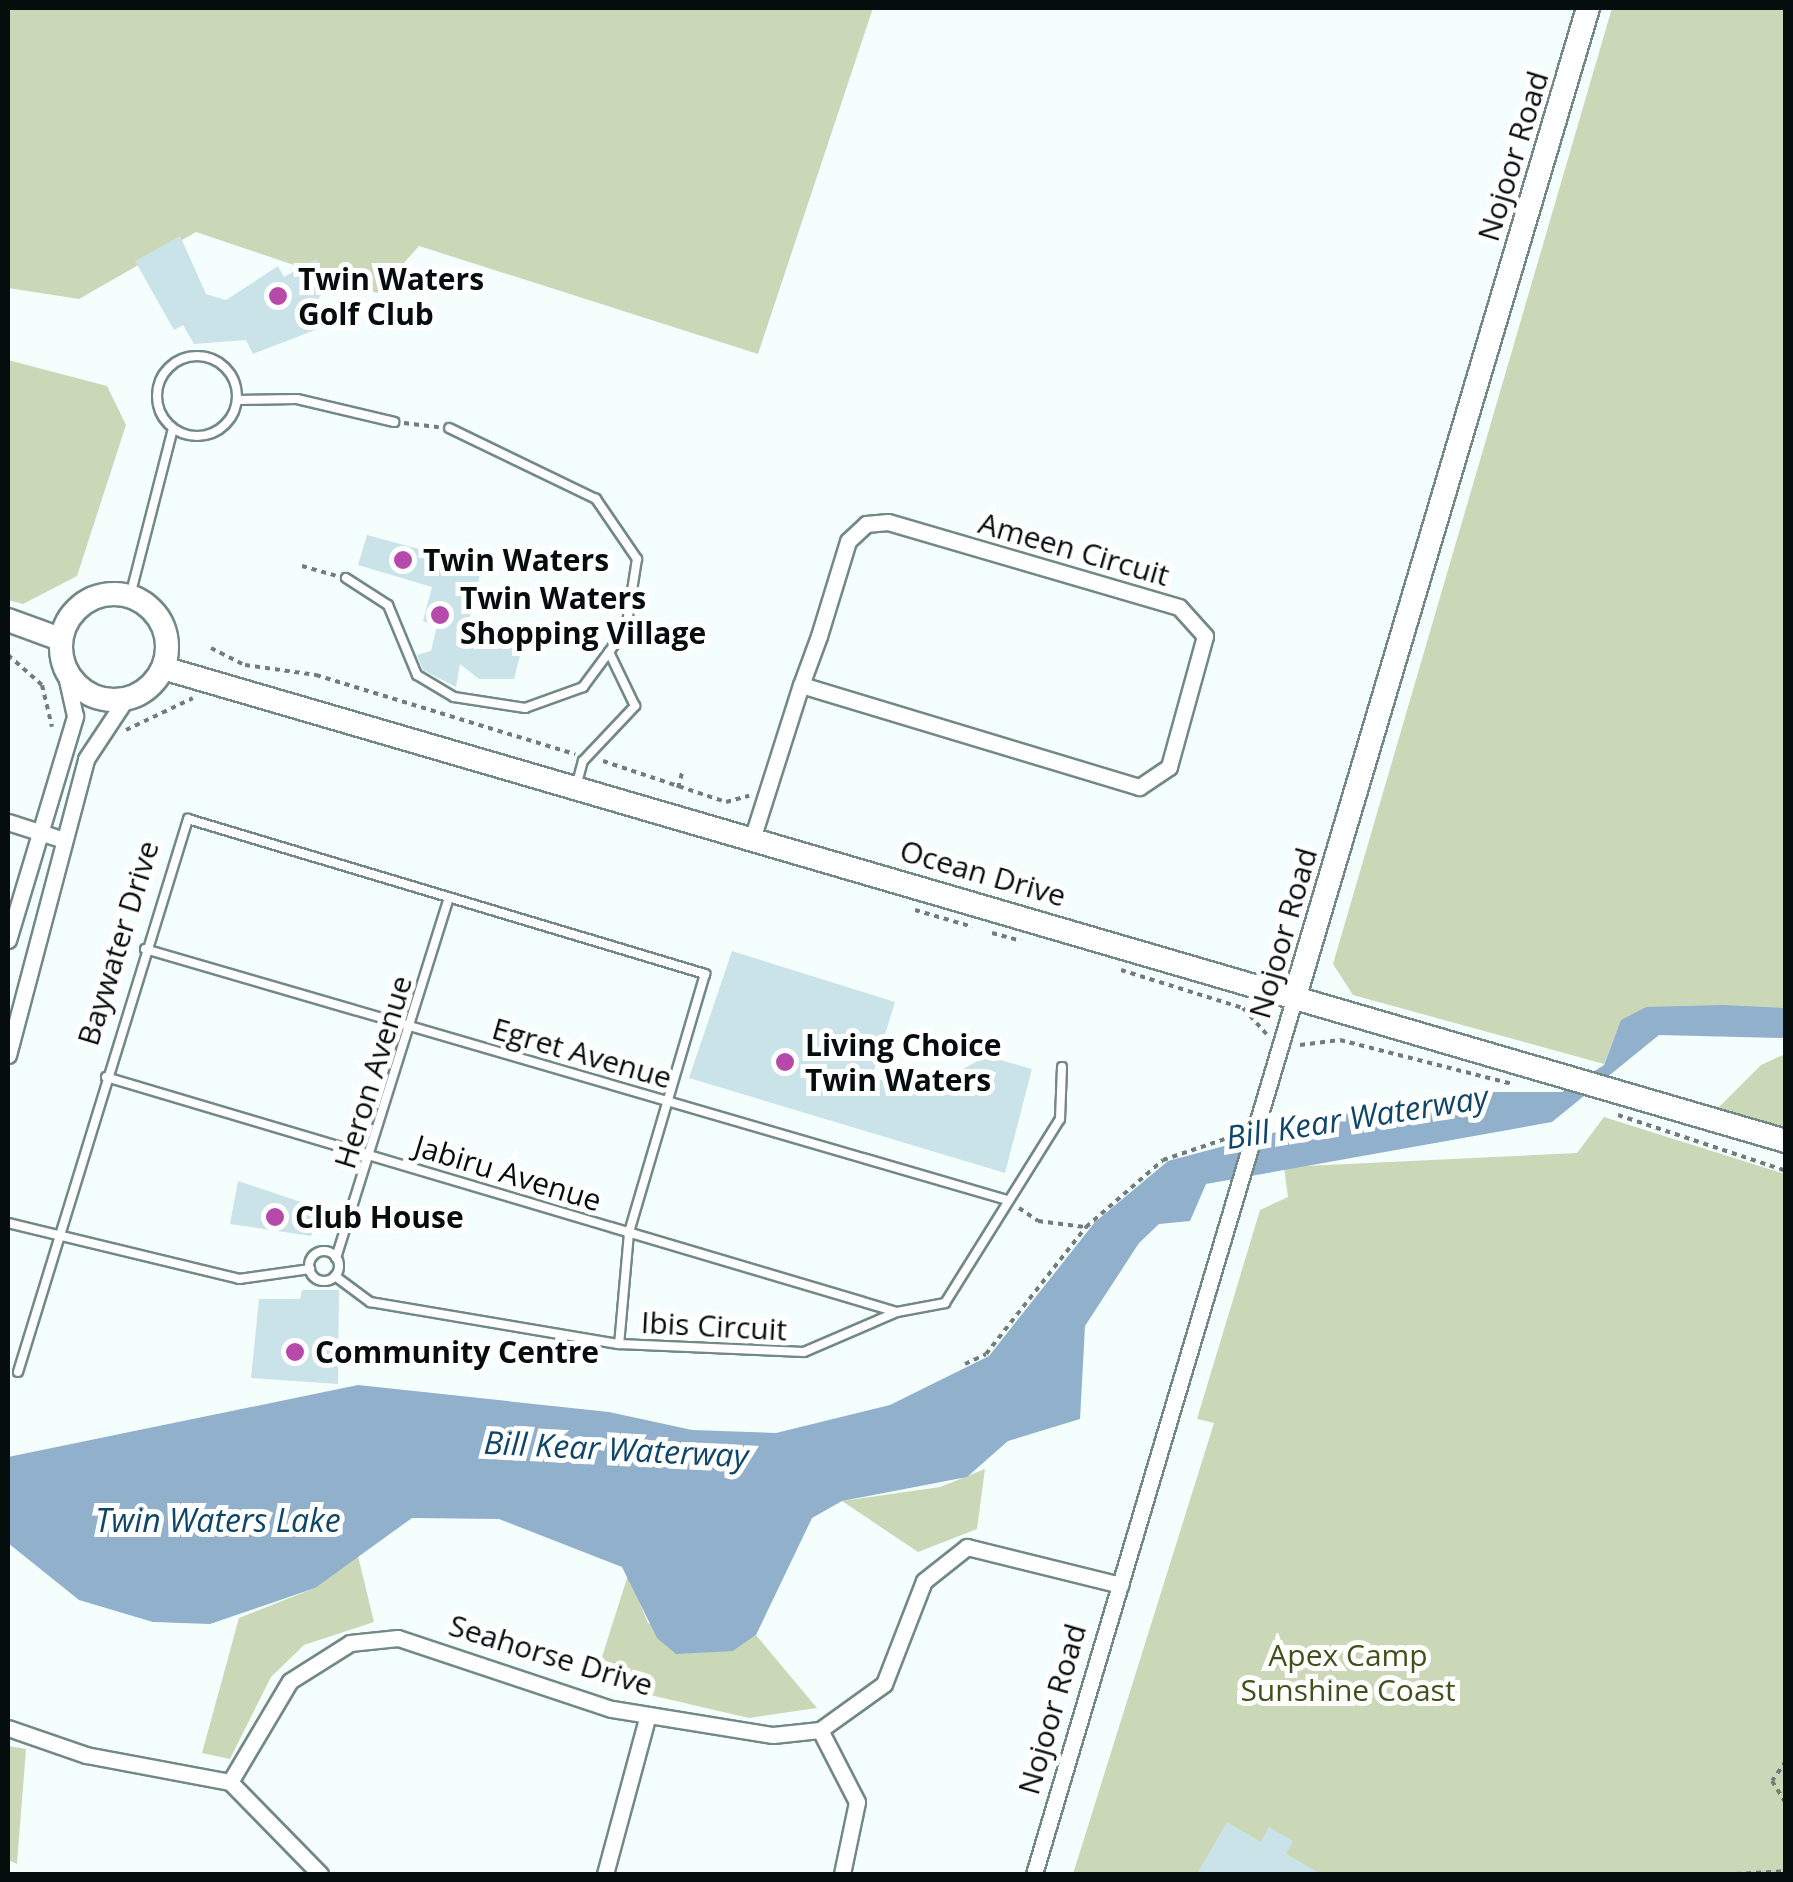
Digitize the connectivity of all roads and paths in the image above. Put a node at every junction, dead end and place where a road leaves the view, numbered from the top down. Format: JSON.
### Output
{"nodes":[{"id":1,"x":1588,"y":8,"type":"edge"},
{"id":2,"x":237,"y":400,"type":"junction"},
{"id":3,"x":394,"y":422,"type":"joint"},
{"id":4,"x":173,"y":428,"type":"junction"},
{"id":5,"x":449,"y":428,"type":"joint"},
{"id":6,"x":302,"y":566,"type":"dead end"},
{"id":7,"x":346,"y":578,"type":"joint"},
{"id":8,"x":130,"y":596,"type":"junction"},
{"id":9,"x":8,"y":620,"type":"edge"},
{"id":10,"x":60,"y":639,"type":"junction"},
{"id":11,"x":212,"y":648,"type":"dead end"},
{"id":12,"x":609,"y":652,"type":"junction"},
{"id":13,"x":8,"y":655,"type":"edge"},
{"id":14,"x":163,"y":668,"type":"junction"},
{"id":15,"x":65,"y":670,"type":"junction"},
{"id":16,"x":426,"y":684,"type":"junction"},
{"id":17,"x":801,"y":685,"type":"junction"},
{"id":18,"x":205,"y":697,"type":"dead end"},
{"id":19,"x":125,"y":700,"type":"junction"},
{"id":20,"x":407,"y":702,"type":"junction"},
{"id":21,"x":122,"y":734,"type":"dead end"},
{"id":22,"x":62,"y":751,"type":"junction"},
{"id":23,"x":586,"y":757,"type":"junction"},
{"id":24,"x":682,"y":773,"type":"dead end"},
{"id":25,"x":577,"y":783,"type":"junction"},
{"id":26,"x":678,"y":788,"type":"junction"},
{"id":27,"x":764,"y":801,"type":"junction"},
{"id":28,"x":8,"y":822,"type":"edge"},
{"id":29,"x":37,"y":831,"type":"junction"},
{"id":30,"x":753,"y":836,"type":"junction"},
{"id":31,"x":61,"y":839,"type":"junction"},
{"id":32,"x":449,"y":897,"type":"junction"},
{"id":33,"x":900,"y":906,"type":"dead end"},
{"id":34,"x":8,"y":940,"type":"edge"},
{"id":35,"x":1038,"y":942,"type":"dead end"},
{"id":36,"x":144,"y":949,"type":"junction"},
{"id":37,"x":1107,"y":964,"type":"dead end"},
{"id":38,"x":1295,"y":996,"type":"junction"},
{"id":39,"x":411,"y":1026,"type":"junction"},
{"id":40,"x":1283,"y":1039,"type":"junction"},
{"id":41,"x":9,"y":1044,"type":"edge"},
{"id":42,"x":1062,"y":1067,"type":"dead end"},
{"id":43,"x":106,"y":1077,"type":"junction"},
{"id":44,"x":1511,"y":1084,"type":"dead end"},
{"id":45,"x":668,"y":1101,"type":"junction"},
{"id":46,"x":1606,"y":1108,"type":"dead end"},
{"id":47,"x":1231,"y":1137,"type":"dead end"},
{"id":48,"x":1786,"y":1141,"type":"edge"},
{"id":49,"x":372,"y":1156,"type":"junction"},
{"id":50,"x":1786,"y":1170,"type":"edge"},
{"id":51,"x":1007,"y":1200,"type":"junction"},
{"id":52,"x":8,"y":1222,"type":"edge"},
{"id":53,"x":1086,"y":1227,"type":"junction"},
{"id":54,"x":630,"y":1232,"type":"junction"},
{"id":55,"x":58,"y":1236,"type":"junction"},
{"id":56,"x":336,"y":1258,"type":"junction"},
{"id":57,"x":310,"y":1270,"type":"junction"},
{"id":58,"x":335,"y":1276,"type":"junction"},
{"id":59,"x":896,"y":1312,"type":"junction"},
{"id":60,"x":619,"y":1344,"type":"junction"},
{"id":61,"x":965,"y":1364,"type":"dead end"},
{"id":62,"x":18,"y":1372,"type":"dead end"},
{"id":63,"x":1120,"y":1585,"type":"junction"},
{"id":64,"x":647,"y":1718,"type":"junction"},
{"id":65,"x":8,"y":1728,"type":"edge"},
{"id":66,"x":820,"y":1730,"type":"junction"},
{"id":67,"x":1786,"y":1761,"type":"edge"},
{"id":68,"x":230,"y":1782,"type":"junction"},
{"id":69,"x":1786,"y":1803,"type":"edge"},
{"id":70,"x":1786,"y":1871,"type":"edge"},
{"id":71,"x":320,"y":1874,"type":"edge"},
{"id":72,"x":605,"y":1874,"type":"edge"},
{"id":73,"x":842,"y":1874,"type":"edge"},
{"id":74,"x":1034,"y":1874,"type":"edge"},
{"id":75,"x":1736,"y":1874,"type":"edge"}],
"edges":[{"from":1,"to":38,"type":"street","name":"Nojoor Road"},
{"from":2,"to":3,"type":"lane"},
{"from":2,"to":4,"type":"lane"},
{"from":2,"to":4,"type":"lane"},
{"from":3,"to":5,"type":"path"},
{"from":4,"to":8,"type":"lane"},
{"from":5,"to":12,"type":"lane"},
{"from":6,"to":7,"type":"path"},
{"from":7,"to":16,"type":"lane"},
{"from":8,"to":10,"type":"street"},
{"from":8,"to":14,"type":"street"},
{"from":9,"to":10,"type":"street"},
{"from":10,"to":15,"type":"street"},
{"from":11,"to":20,"type":"path"},
{"from":12,"to":16,"type":"lane"},
{"from":12,"to":23,"type":"lane"},
{"from":13,"to":22,"type":"path"},
{"from":14,"to":19,"type":"street"},
{"from":14,"to":25,"type":"street","name":"Ocean Drive"},
{"from":15,"to":19,"type":"street"},
{"from":15,"to":22,"type":"street"},
{"from":16,"to":20,"type":"path"},
{"from":17,"to":17,"type":"street","name":"Ameen Circuit"},
{"from":17,"to":27,"type":"street","name":"Ameen Circuit"},
{"from":18,"to":21,"type":"path"},
{"from":19,"to":31,"type":"street"},
{"from":20,"to":23,"type":"path"},
{"from":22,"to":29,"type":"street"},
{"from":23,"to":25,"type":"lane"},
{"from":23,"to":26,"type":"path"},
{"from":24,"to":26,"type":"path"},
{"from":25,"to":30,"type":"street","name":"Ocean Drive"},
{"from":26,"to":27,"type":"path"},
{"from":27,"to":30,"type":"street","name":"Ameen Circuit"},
{"from":28,"to":29,"type":"street"},
{"from":29,"to":31,"type":"street"},
{"from":29,"to":34,"type":"street"},
{"from":30,"to":38,"type":"street","name":"Ocean Drive"},
{"from":31,"to":41,"type":"street"},
{"from":32,"to":36,"type":"lane","name":"Baywater Drive"},
{"from":32,"to":39,"type":"lane","name":"Heron Avenue"},
{"from":32,"to":45,"type":"lane","name":"Baywater Drive"},
{"from":33,"to":35,"type":"path"},
{"from":36,"to":39,"type":"lane","name":"Egret Avenue"},
{"from":36,"to":43,"type":"lane","name":"Baywater Drive"},
{"from":37,"to":40,"type":"path"},
{"from":38,"to":40,"type":"street","name":"Nojoor Road"},
{"from":38,"to":48,"type":"street","name":"Ocean Drive"},
{"from":39,"to":45,"type":"lane","name":"Egret Avenue"},
{"from":39,"to":49,"type":"lane","name":"Heron Avenue"},
{"from":40,"to":44,"type":"path"},
{"from":40,"to":63,"type":"street","name":"Nojoor Road"},
{"from":42,"to":51,"type":"lane","name":"Ibis Circuit"},
{"from":43,"to":49,"type":"lane","name":"Jabiru Avenue"},
{"from":43,"to":55,"type":"lane","name":"Baywater Drive"},
{"from":45,"to":51,"type":"lane","name":"Egret Avenue"},
{"from":45,"to":54,"type":"lane"},
{"from":46,"to":50,"type":"path"},
{"from":47,"to":53,"type":"path"},
{"from":49,"to":54,"type":"lane","name":"Jabiru Avenue"},
{"from":49,"to":56,"type":"lane","name":"Heron Avenue"},
{"from":51,"to":53,"type":"path"},
{"from":51,"to":59,"type":"lane","name":"Ibis Circuit"},
{"from":52,"to":55,"type":"lane"},
{"from":53,"to":61,"type":"path"},
{"from":54,"to":59,"type":"lane","name":"Jabiru Avenue"},
{"from":54,"to":60,"type":"lane"},
{"from":55,"to":57,"type":"lane"},
{"from":55,"to":62,"type":"lane","name":"Baywater Drive"},
{"from":56,"to":57,"type":"lane"},
{"from":56,"to":58,"type":"lane","name":"Heron Avenue"},
{"from":57,"to":58,"type":"lane","name":"Ibis Circuit"},
{"from":58,"to":60,"type":"lane","name":"Ibis Circuit"},
{"from":59,"to":60,"type":"lane","name":"Ibis Circuit"},
{"from":63,"to":66,"type":"street"},
{"from":63,"to":74,"type":"street","name":"Nojoor Road"},
{"from":64,"to":66,"type":"street","name":"Seahorse Drive"},
{"from":64,"to":68,"type":"street","name":"Seahorse Drive"},
{"from":64,"to":72,"type":"street"},
{"from":65,"to":68,"type":"street"},
{"from":66,"to":73,"type":"street"},
{"from":67,"to":69,"type":"path"},
{"from":68,"to":71,"type":"street"},
{"from":70,"to":75,"type":"path"}]}
